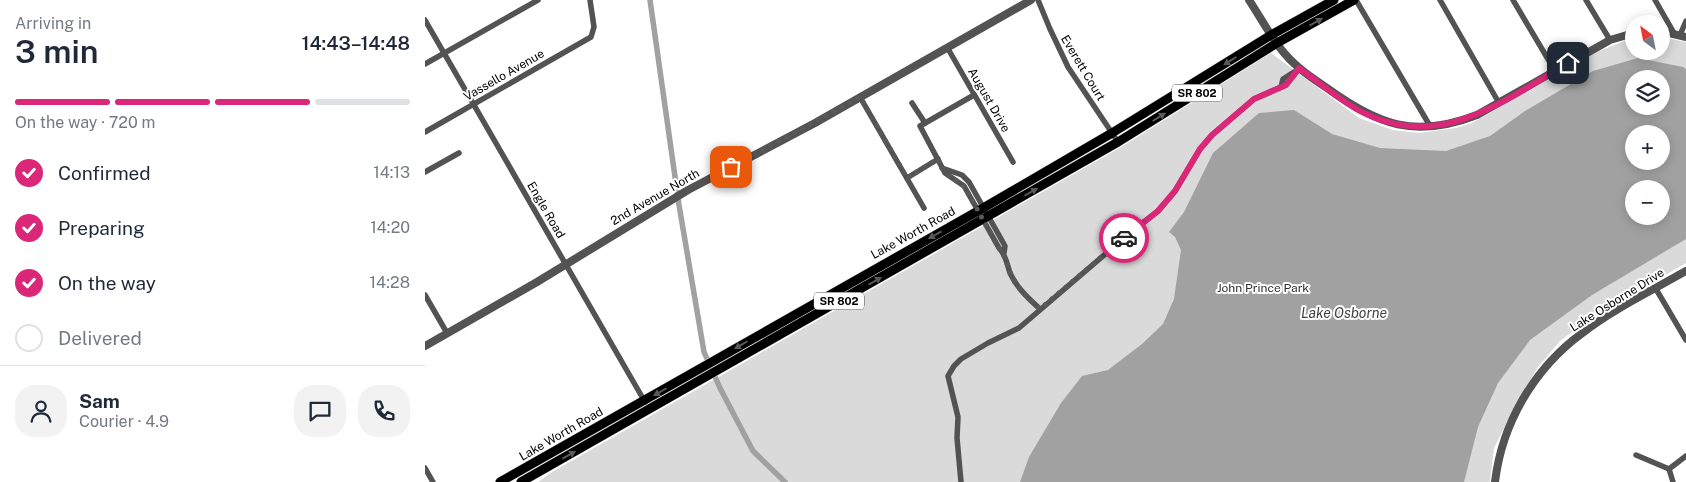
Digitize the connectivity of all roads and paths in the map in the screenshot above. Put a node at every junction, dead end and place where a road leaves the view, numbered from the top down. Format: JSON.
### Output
{"nodes":[{"id":1,"x":538,"y":0,"type":"edge"},
{"id":2,"x":590,"y":0,"type":"edge"},
{"id":3,"x":1031,"y":0,"type":"edge"},
{"id":4,"x":1038,"y":0,"type":"edge"},
{"id":5,"x":1249,"y":0,"type":"edge"},
{"id":6,"x":1334,"y":0,"type":"edge"},
{"id":7,"x":1355,"y":0,"type":"edge"},
{"id":8,"x":1440,"y":0,"type":"edge"},
{"id":9,"x":1513,"y":0,"type":"edge"},
{"id":10,"x":1586,"y":0,"type":"edge"},
{"id":11,"x":1655,"y":0,"type":"edge"},
{"id":12,"x":425,"y":20,"type":"edge"},
{"id":13,"x":1686,"y":22,"type":"edge"},
{"id":14,"x":1271,"y":35,"type":"junction"},
{"id":15,"x":1680,"y":35,"type":"edge"},
{"id":16,"x":1625,"y":36,"type":"edge"},
{"id":17,"x":1610,"y":40,"type":"junction"},
{"id":18,"x":1277,"y":43,"type":"junction"},
{"id":19,"x":947,"y":48,"type":"junction"},
{"id":20,"x":444,"y":54,"type":"junction"},
{"id":21,"x":425,"y":64,"type":"edge"},
{"id":22,"x":1299,"y":68,"type":"junction"},
{"id":23,"x":1555,"y":71,"type":"junction"},
{"id":24,"x":974,"y":95,"type":"junction"},
{"id":25,"x":860,"y":97,"type":"junction"},
{"id":26,"x":913,"y":103,"type":"dead end"},
{"id":27,"x":1499,"y":103,"type":"junction"},
{"id":28,"x":473,"y":104,"type":"junction"},
{"id":29,"x":925,"y":123,"type":"junction"},
{"id":30,"x":1430,"y":126,"type":"junction"},
{"id":31,"x":425,"y":132,"type":"edge"},
{"id":32,"x":1112,"y":133,"type":"junction"},
{"id":33,"x":1118,"y":142,"type":"junction"},
{"id":34,"x":459,"y":153,"type":"dead end"},
{"id":35,"x":938,"y":159,"type":"junction"},
{"id":36,"x":1013,"y":162,"type":"dead end"},
{"id":37,"x":425,"y":172,"type":"edge"},
{"id":38,"x":907,"y":178,"type":"junction"},
{"id":39,"x":924,"y":208,"type":"dead end"},
{"id":40,"x":983,"y":214,"type":"junction"},
{"id":41,"x":566,"y":264,"type":"junction"},
{"id":42,"x":1686,"y":271,"type":"edge"},
{"id":43,"x":1656,"y":289,"type":"junction"},
{"id":44,"x":425,"y":295,"type":"edge"},
{"id":45,"x":1040,"y":309,"type":"junction"},
{"id":46,"x":792,"y":316,"type":"junction"},
{"id":47,"x":447,"y":333,"type":"junction"},
{"id":48,"x":1686,"y":340,"type":"edge"},
{"id":49,"x":425,"y":346,"type":"edge"},
{"id":50,"x":758,"y":347,"type":"junction"},
{"id":51,"x":645,"y":400,"type":"junction"},
{"id":52,"x":649,"y":410,"type":"junction"},
{"id":53,"x":1637,"y":455,"type":"dead end"},
{"id":54,"x":1686,"y":456,"type":"edge"},
{"id":55,"x":425,"y":468,"type":"edge"},
{"id":56,"x":1669,"y":469,"type":"junction"},
{"id":57,"x":521,"y":478,"type":"edge"},
{"id":58,"x":433,"y":482,"type":"edge"},
{"id":59,"x":500,"y":482,"type":"edge"},
{"id":60,"x":961,"y":482,"type":"edge"},
{"id":61,"x":1495,"y":482,"type":"edge"},
{"id":62,"x":1673,"y":482,"type":"edge"}],
"edges":[{"from":1,"to":20,"type":"street"},
{"from":2,"to":28,"type":"street","name":"Vassello Avenue"},
{"from":3,"to":19,"type":"street","name":"2nd Avenue North"},
{"from":4,"to":32,"type":"street","name":"Everett Court"},
{"from":5,"to":14,"type":"street"},
{"from":6,"to":14,"type":"main road","name":"Lake Worth Road","number":"SR 802"},
{"from":18,"to":7,"type":"main road","name":"Lake Worth Road","number":"SR 802","one_way":true},
{"from":7,"to":30,"type":"street"},
{"from":8,"to":27,"type":"street"},
{"from":9,"to":23,"type":"street"},
{"from":10,"to":17,"type":"street"},
{"from":11,"to":15,"type":"street"},
{"from":12,"to":20,"type":"street","name":"Engle Road"},
{"from":13,"to":15,"type":"street"},
{"from":14,"to":18,"type":"street"},
{"from":14,"to":32,"type":"main road","name":"Lake Worth Road","number":"SR 802","one_way":true},
{"from":16,"to":17,"type":"street"},
{"from":17,"to":23,"type":"street"},
{"from":18,"to":22,"type":"street"},
{"from":33,"to":18,"type":"main road","name":"Lake Worth Road","number":"SR 802","one_way":true},
{"from":19,"to":24,"type":"street","name":"August Drive"},
{"from":19,"to":25,"type":"street","name":"2nd Avenue North"},
{"from":20,"to":21,"type":"street"},
{"from":20,"to":28,"type":"street","name":"Engle Road"},
{"from":22,"to":30,"type":"street"},
{"from":22,"to":45,"type":"street"},
{"from":23,"to":27,"type":"street"},
{"from":24,"to":29,"type":"street"},
{"from":24,"to":36,"type":"street","name":"August Drive"},
{"from":25,"to":38,"type":"street"},
{"from":25,"to":41,"type":"street","name":"2nd Avenue North"},
{"from":26,"to":29,"type":"street"},
{"from":27,"to":30,"type":"street"},
{"from":28,"to":31,"type":"street","name":"Vassello Avenue"},
{"from":28,"to":41,"type":"street","name":"Engle Road"},
{"from":29,"to":35,"type":"street"},
{"from":32,"to":33,"type":"street","name":"Everett Court"},
{"from":32,"to":40,"type":"main road","name":"Lake Worth Road","number":"SR 802"},
{"from":40,"to":33,"type":"main road","name":"Lake Worth Road","number":"SR 802","one_way":true},
{"from":34,"to":37,"type":"street"},
{"from":35,"to":38,"type":"street"},
{"from":35,"to":40,"type":"street"},
{"from":38,"to":39,"type":"street"},
{"from":40,"to":45,"type":"street"},
{"from":40,"to":46,"type":"main road","name":"Lake Worth Road","number":"SR 802","one_way":true},
{"from":50,"to":40,"type":"main road","name":"Lake Worth Road","number":"SR 802","one_way":true},
{"from":41,"to":47,"type":"street","name":"2nd Avenue North"},
{"from":41,"to":51,"type":"street","name":"Engle Road"},
{"from":42,"to":43,"type":"street","name":"Lake Osborne Drive"},
{"from":43,"to":48,"type":"street"},
{"from":43,"to":61,"type":"street","name":"Lake Osborne Drive"},
{"from":44,"to":47,"type":"street"},
{"from":45,"to":60,"type":"street"},
{"from":46,"to":50,"type":"main road"},
{"from":46,"to":51,"type":"main road","name":"Lake Worth Road","number":"SR 802","one_way":true},
{"from":47,"to":49,"type":"street","name":"2nd Avenue North"},
{"from":50,"to":52,"type":"main road","name":"Lake Worth Road","number":"SR 802"},
{"from":51,"to":52,"type":"street","name":"Engle Road"},
{"from":51,"to":57,"type":"main road","name":"Lake Worth Road","number":"SR 802"},
{"from":57,"to":52,"type":"main road","name":"Lake Worth Road","number":"SR 802","one_way":true},
{"from":53,"to":56,"type":"street"},
{"from":54,"to":56,"type":"street"},
{"from":55,"to":58,"type":"street"},
{"from":56,"to":62,"type":"street"},
{"from":57,"to":59,"type":"main road","name":"Lake Worth Road","number":"SR 802"}]}
